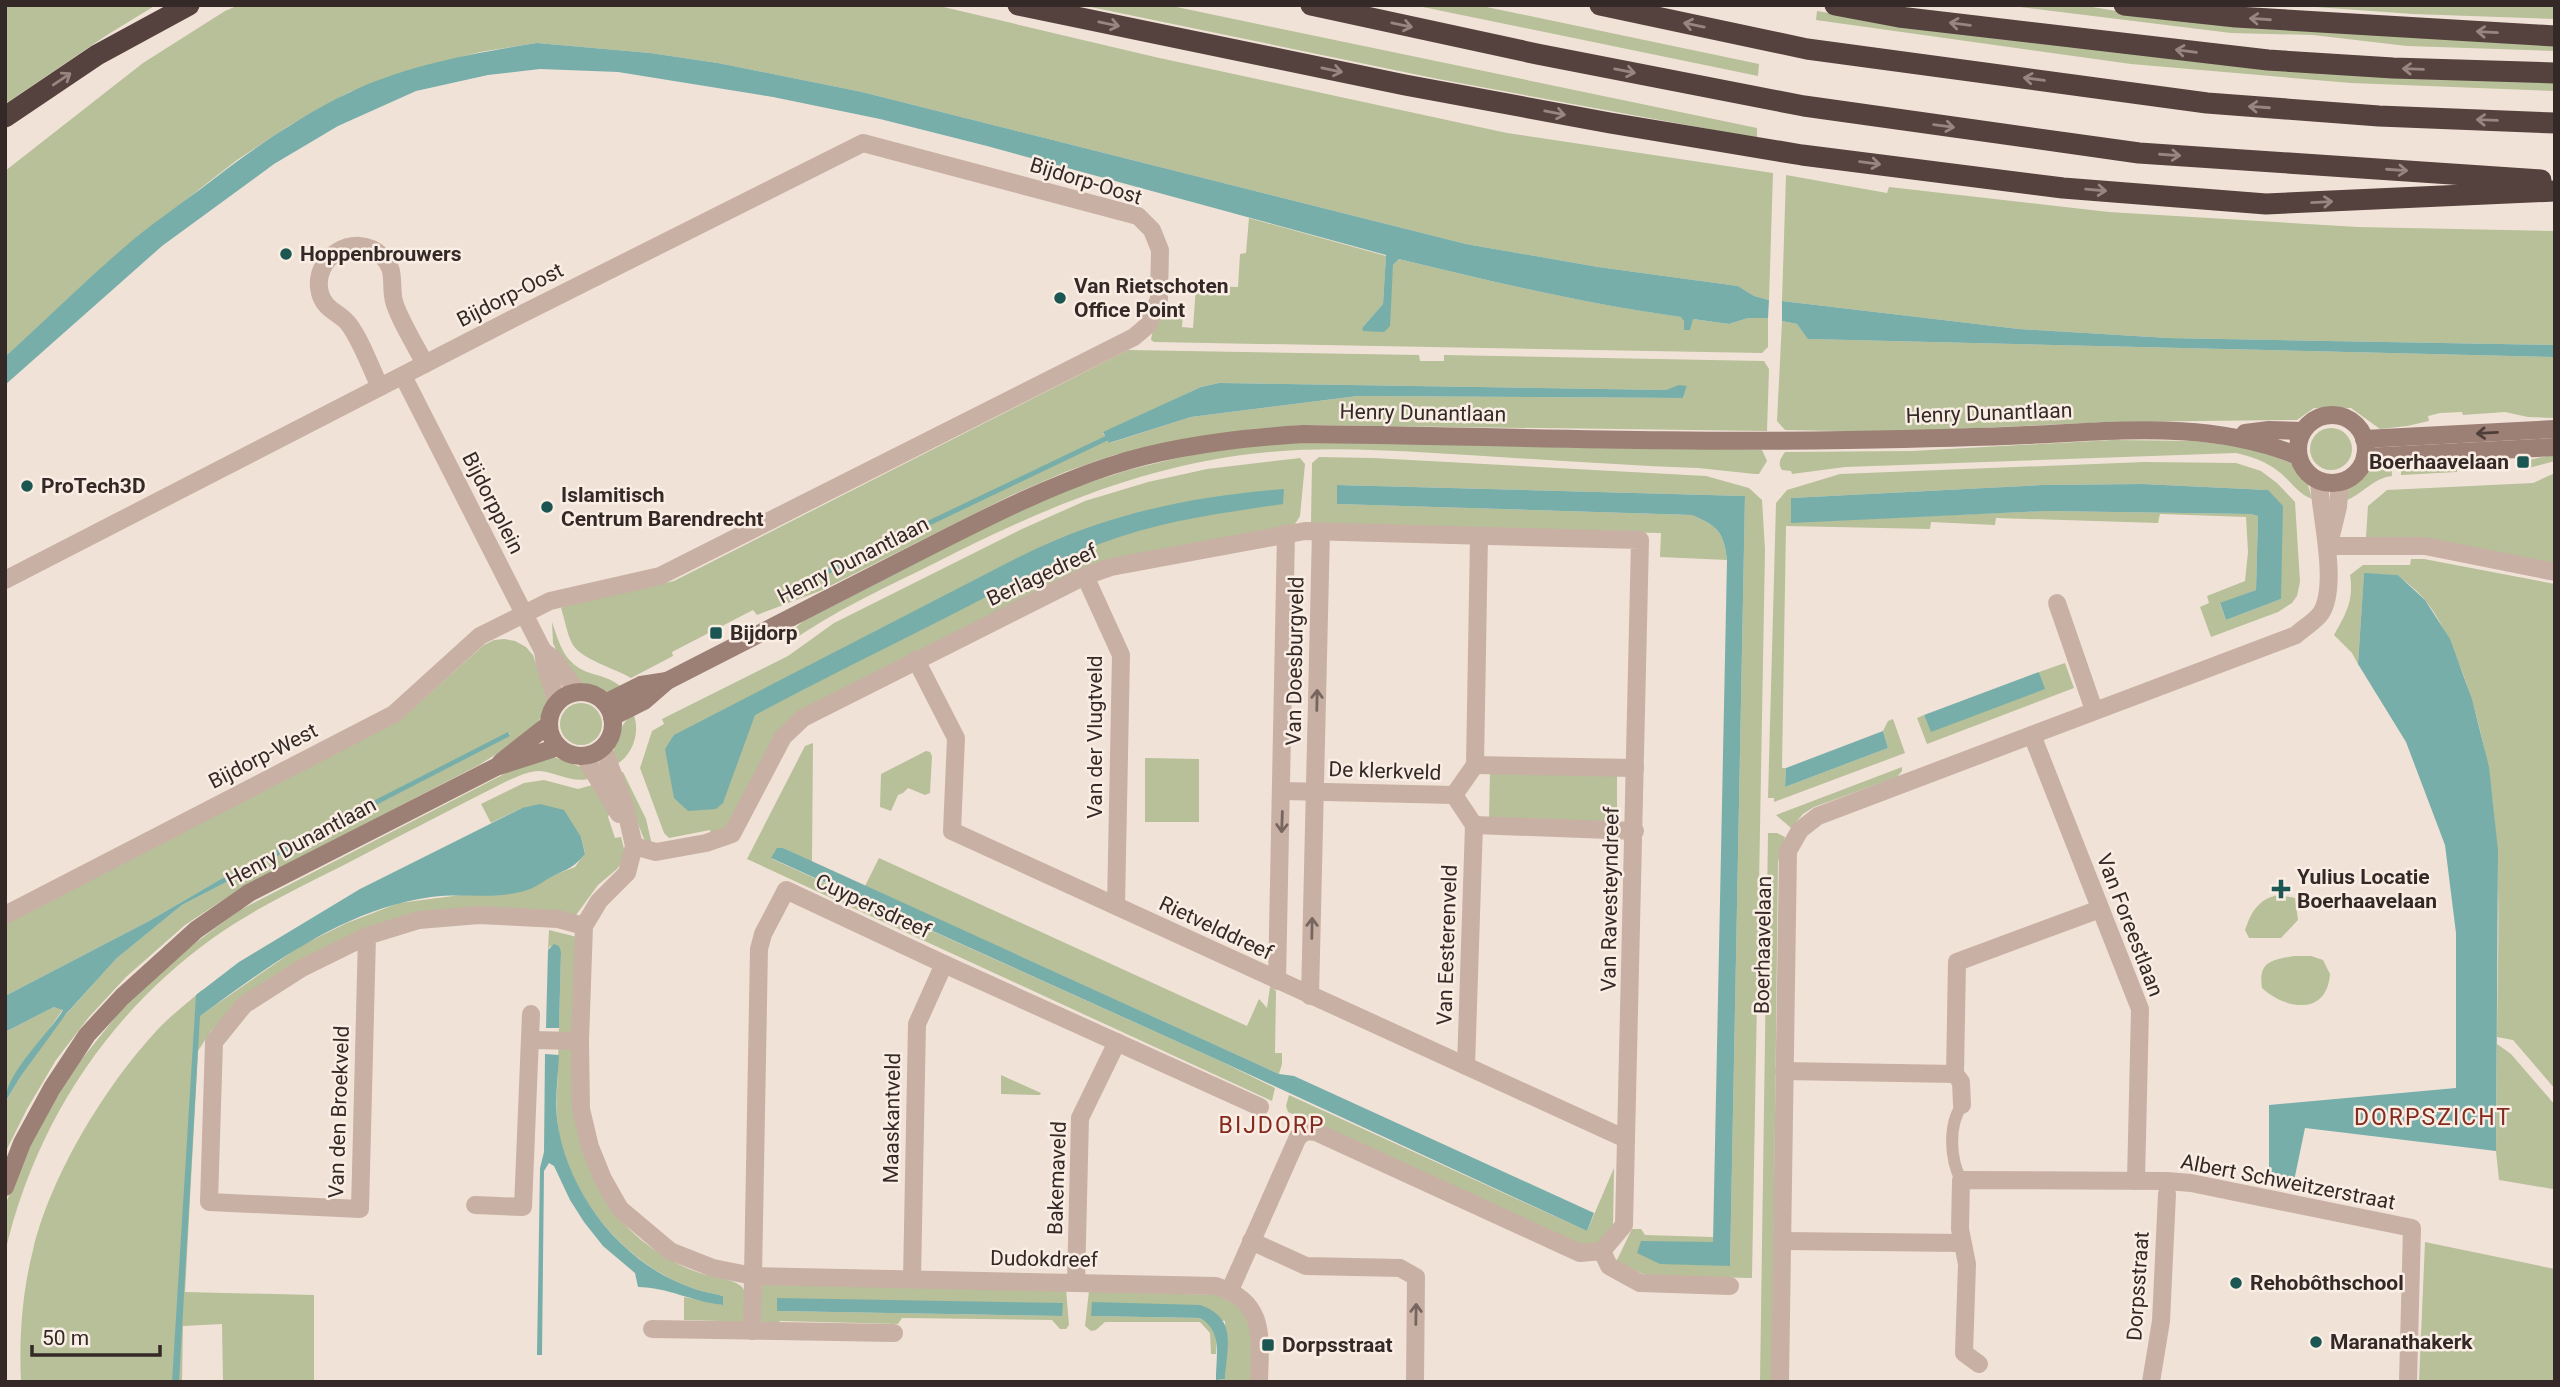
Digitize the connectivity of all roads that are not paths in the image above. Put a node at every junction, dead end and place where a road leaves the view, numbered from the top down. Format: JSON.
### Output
{"nodes":[{"id":1,"x":189,"y":5,"type":"edge"},
{"id":2,"x":1018,"y":5,"type":"edge"},
{"id":3,"x":1311,"y":5,"type":"edge"},
{"id":4,"x":1600,"y":5,"type":"edge"},
{"id":5,"x":1835,"y":5,"type":"edge"},
{"id":6,"x":2124,"y":5,"type":"edge"},
{"id":7,"x":2555,"y":36,"type":"edge"},
{"id":8,"x":2555,"y":73,"type":"edge"},
{"id":9,"x":5,"y":117,"type":"edge"},
{"id":10,"x":2555,"y":122,"type":"edge"},
{"id":11,"x":2555,"y":181,"type":"edge"},
{"id":12,"x":2555,"y":191,"type":"edge"},
{"id":13,"x":425,"y":364,"type":"junction"},
{"id":14,"x":403,"y":376,"type":"junction"},
{"id":15,"x":380,"y":387,"type":"junction"},
{"id":16,"x":2555,"y":429,"type":"edge"},
{"id":17,"x":2302,"y":431,"type":"junction"},
{"id":18,"x":2231,"y":435,"type":"junction"},
{"id":19,"x":2555,"y":447,"type":"edge"},
{"id":20,"x":2365,"y":448,"type":"junction"},
{"id":21,"x":2298,"y":456,"type":"junction"},
{"id":22,"x":2319,"y":481,"type":"junction"},
{"id":23,"x":2340,"y":482,"type":"junction"},
{"id":24,"x":1321,"y":531,"type":"junction"},
{"id":25,"x":1286,"y":533,"type":"junction"},
{"id":26,"x":1479,"y":536,"type":"junction"},
{"id":27,"x":1640,"y":540,"type":"joint"},
{"id":28,"x":2328,"y":547,"type":"junction"},
{"id":29,"x":2555,"y":572,"type":"edge"},
{"id":30,"x":1085,"y":576,"type":"junction"},
{"id":31,"x":5,"y":580,"type":"edge"},
{"id":32,"x":2057,"y":603,"type":"dead end"},
{"id":33,"x":525,"y":614,"type":"junction"},
{"id":34,"x":543,"y":651,"type":"junction"},
{"id":35,"x":916,"y":660,"type":"junction"},
{"id":36,"x":578,"y":692,"type":"junction"},
{"id":37,"x":557,"y":702,"type":"junction"},
{"id":38,"x":608,"y":710,"type":"junction"},
{"id":39,"x":2094,"y":710,"type":"junction"},
{"id":40,"x":548,"y":725,"type":"junction"},
{"id":41,"x":2032,"y":735,"type":"junction"},
{"id":42,"x":558,"y":747,"type":"junction"},
{"id":43,"x":603,"y":748,"type":"junction"},
{"id":44,"x":584,"y":756,"type":"junction"},
{"id":45,"x":1475,"y":765,"type":"junction"},
{"id":46,"x":496,"y":767,"type":"junction"},
{"id":47,"x":1635,"y":768,"type":"junction"},
{"id":48,"x":1283,"y":791,"type":"junction"},
{"id":49,"x":1315,"y":792,"type":"junction"},
{"id":50,"x":1454,"y":795,"type":"junction"},
{"id":51,"x":1474,"y":825,"type":"junction"},
{"id":52,"x":629,"y":828,"type":"junction"},
{"id":53,"x":1635,"y":831,"type":"junction"},
{"id":54,"x":634,"y":846,"type":"junction"},
{"id":55,"x":1116,"y":906,"type":"junction"},
{"id":56,"x":2100,"y":909,"type":"junction"},
{"id":57,"x":5,"y":915,"type":"edge"},
{"id":58,"x":584,"y":926,"type":"junction"},
{"id":59,"x":367,"y":936,"type":"junction"},
{"id":60,"x":944,"y":964,"type":"junction"},
{"id":61,"x":1277,"y":982,"type":"junction"},
{"id":62,"x":1310,"y":996,"type":"junction"},
{"id":63,"x":531,"y":1014,"type":"dead end"},
{"id":64,"x":530,"y":1040,"type":"junction"},
{"id":65,"x":580,"y":1041,"type":"junction"},
{"id":66,"x":1117,"y":1042,"type":"junction"},
{"id":67,"x":1466,"y":1066,"type":"junction"},
{"id":68,"x":1784,"y":1071,"type":"junction"},
{"id":69,"x":1955,"y":1074,"type":"junction"},
{"id":70,"x":1962,"y":1105,"type":"joint"},
{"id":71,"x":1261,"y":1107,"type":"dead end"},
{"id":72,"x":1626,"y":1139,"type":"junction"},
{"id":73,"x":1961,"y":1180,"type":"junction"},
{"id":74,"x":2136,"y":1181,"type":"junction"},
{"id":75,"x":5,"y":1187,"type":"edge"},
{"id":76,"x":2167,"y":1194,"type":"dead end"},
{"id":77,"x":475,"y":1205,"type":"dead end"},
{"id":78,"x":1251,"y":1241,"type":"junction"},
{"id":79,"x":1783,"y":1241,"type":"junction"},
{"id":80,"x":1962,"y":1243,"type":"junction"},
{"id":81,"x":1602,"y":1251,"type":"junction"},
{"id":82,"x":753,"y":1276,"type":"junction"},
{"id":83,"x":912,"y":1279,"type":"junction"},
{"id":84,"x":1076,"y":1282,"type":"junction"},
{"id":85,"x":1730,"y":1286,"type":"dead end"},
{"id":86,"x":1230,"y":1290,"type":"junction"},
{"id":87,"x":652,"y":1329,"type":"dead end"},
{"id":88,"x":752,"y":1331,"type":"junction"},
{"id":89,"x":894,"y":1333,"type":"dead end"},
{"id":90,"x":1979,"y":1364,"type":"dead end"},
{"id":91,"x":1259,"y":1382,"type":"edge"},
{"id":92,"x":1415,"y":1382,"type":"edge"},
{"id":93,"x":1780,"y":1382,"type":"edge"},
{"id":94,"x":2151,"y":1382,"type":"edge"},
{"id":95,"x":2408,"y":1382,"type":"edge"}],
"edges":[{"from":9,"to":1,"type":"highway","one_way":true},
{"from":2,"to":12,"type":"highway","one_way":true},
{"from":3,"to":11,"type":"highway","one_way":true},
{"from":10,"to":4,"type":"highway","one_way":true},
{"from":8,"to":5,"type":"highway","one_way":true},
{"from":7,"to":6,"type":"highway","one_way":true},
{"from":13,"to":14,"type":"street","name":"Bijdorp-Oost"},
{"from":13,"to":15,"type":"street"},
{"from":13,"to":33,"type":"street","name":"Bijdorp-Oost"},
{"from":14,"to":15,"type":"street"},
{"from":14,"to":33,"type":"street","name":"Bijdorpplein"},
{"from":15,"to":31,"type":"street"},
{"from":16,"to":20,"type":"main road","one_way":true},
{"from":17,"to":18,"type":"main road","name":"Henry Dunantlaan"},
{"from":17,"to":20,"type":"main road"},
{"from":17,"to":21,"type":"main road"},
{"from":18,"to":21,"type":"main road","name":"Henry Dunantlaan"},
{"from":18,"to":38,"type":"main road","name":"Henry Dunantlaan"},
{"from":19,"to":20,"type":"main road"},
{"from":20,"to":23,"type":"main road"},
{"from":21,"to":22,"type":"main road"},
{"from":22,"to":23,"type":"main road"},
{"from":22,"to":28,"type":"street","name":"Boerhaavelaan"},
{"from":23,"to":28,"type":"street","name":"Boerhaavelaan"},
{"from":24,"to":25,"type":"street","name":"Berlagedreef"},
{"from":24,"to":26,"type":"street","name":"Berlagedreef"},
{"from":49,"to":24,"type":"street","name":"Van Doesburgveld","one_way":true},
{"from":25,"to":30,"type":"street","name":"Berlagedreef"},
{"from":25,"to":48,"type":"street","name":"Van Doesburgveld"},
{"from":26,"to":27,"type":"street","name":"Berlagedreef"},
{"from":26,"to":45,"type":"street"},
{"from":27,"to":47,"type":"street","name":"Van Ravesteyndreef"},
{"from":28,"to":29,"type":"street"},
{"from":28,"to":39,"type":"street","name":"Boerhaavelaan"},
{"from":30,"to":35,"type":"street","name":"Berlagedreef"},
{"from":30,"to":55,"type":"street","name":"Van der Vlugtveld"},
{"from":32,"to":39,"type":"street"},
{"from":33,"to":34,"type":"street","name":"Bijdorpplein"},
{"from":33,"to":57,"type":"street","name":"Bijdorp-West"},
{"from":34,"to":36,"type":"street","name":"Bijdorpplein"},
{"from":34,"to":37,"type":"street","name":"Bijdorpplein"},
{"from":35,"to":54,"type":"street","name":"Berlagedreef"},
{"from":35,"to":55,"type":"street","name":"Rietvelddreef"},
{"from":36,"to":37,"type":"main road"},
{"from":36,"to":38,"type":"main road"},
{"from":37,"to":40,"type":"main road"},
{"from":38,"to":43,"type":"main road"},
{"from":39,"to":41,"type":"street","name":"Boerhaavelaan"},
{"from":40,"to":42,"type":"main road"},
{"from":40,"to":46,"type":"main road"},
{"from":41,"to":56,"type":"street","name":"Van Foreestlaan"},
{"from":41,"to":68,"type":"street","name":"Boerhaavelaan"},
{"from":42,"to":44,"type":"main road"},
{"from":42,"to":46,"type":"main road"},
{"from":43,"to":44,"type":"main road"},
{"from":43,"to":52,"type":"street"},
{"from":44,"to":52,"type":"street"},
{"from":45,"to":47,"type":"street"},
{"from":45,"to":50,"type":"street"},
{"from":46,"to":75,"type":"main road","name":"Henry Dunantlaan"},
{"from":47,"to":53,"type":"street","name":"Van Ravesteyndreef"},
{"from":48,"to":49,"type":"street"},
{"from":48,"to":61,"type":"street","name":"Van Doesburgveld","one_way":true},
{"from":49,"to":50,"type":"street","name":"De klerkveld"},
{"from":62,"to":49,"type":"street","name":"Van Doesburgveld","one_way":true},
{"from":50,"to":51,"type":"street"},
{"from":51,"to":53,"type":"street"},
{"from":51,"to":67,"type":"street","name":"Van Eesterenveld"},
{"from":52,"to":54,"type":"street"},
{"from":53,"to":72,"type":"street","name":"Van Ravesteyndreef"},
{"from":54,"to":58,"type":"street"},
{"from":55,"to":61,"type":"street","name":"Rietvelddreef"},
{"from":56,"to":69,"type":"street"},
{"from":56,"to":74,"type":"street","name":"Van Foreestlaan"},
{"from":58,"to":59,"type":"street","name":"Van den Broekveld"},
{"from":58,"to":65,"type":"street","name":"Dudokdreef"},
{"from":59,"to":59,"type":"street","name":"Van den Broekveld"},
{"from":60,"to":66,"type":"street","name":"Cuypersdreef"},
{"from":60,"to":82,"type":"street","name":"Cuypersdreef"},
{"from":60,"to":83,"type":"street","name":"Maaskantveld"},
{"from":61,"to":62,"type":"street","name":"Rietvelddreef"},
{"from":62,"to":67,"type":"street","name":"Rietvelddreef"},
{"from":63,"to":64,"type":"street"},
{"from":64,"to":65,"type":"street"},
{"from":64,"to":77,"type":"street"},
{"from":65,"to":82,"type":"street","name":"Dudokdreef"},
{"from":66,"to":71,"type":"street","name":"Cuypersdreef"},
{"from":66,"to":84,"type":"street","name":"Bakemaveld"},
{"from":67,"to":72,"type":"street","name":"Rietvelddreef"},
{"from":68,"to":69,"type":"street"},
{"from":68,"to":79,"type":"street","name":"Boerhaavelaan"},
{"from":69,"to":70,"type":"street"},
{"from":70,"to":73,"type":"street"},
{"from":72,"to":81,"type":"street","name":"Van Ravesteyndreef"},
{"from":73,"to":74,"type":"street","name":"Albert Schweitzerstraat"},
{"from":73,"to":80,"type":"street"},
{"from":74,"to":95,"type":"street","name":"Albert Schweitzerstraat"},
{"from":76,"to":94,"type":"street","name":"Dorpsstraat"},
{"from":78,"to":81,"type":"street"},
{"from":78,"to":86,"type":"street"},
{"from":92,"to":78,"type":"street","one_way":true},
{"from":79,"to":80,"type":"street"},
{"from":79,"to":93,"type":"street","name":"Boerhaavelaan"},
{"from":80,"to":90,"type":"street"},
{"from":81,"to":85,"type":"street"},
{"from":82,"to":83,"type":"street","name":"Dudokdreef"},
{"from":82,"to":88,"type":"street"},
{"from":83,"to":84,"type":"street","name":"Dudokdreef"},
{"from":84,"to":86,"type":"street","name":"Dudokdreef"},
{"from":86,"to":91,"type":"street"},
{"from":87,"to":88,"type":"street"},
{"from":88,"to":89,"type":"street"}]}
